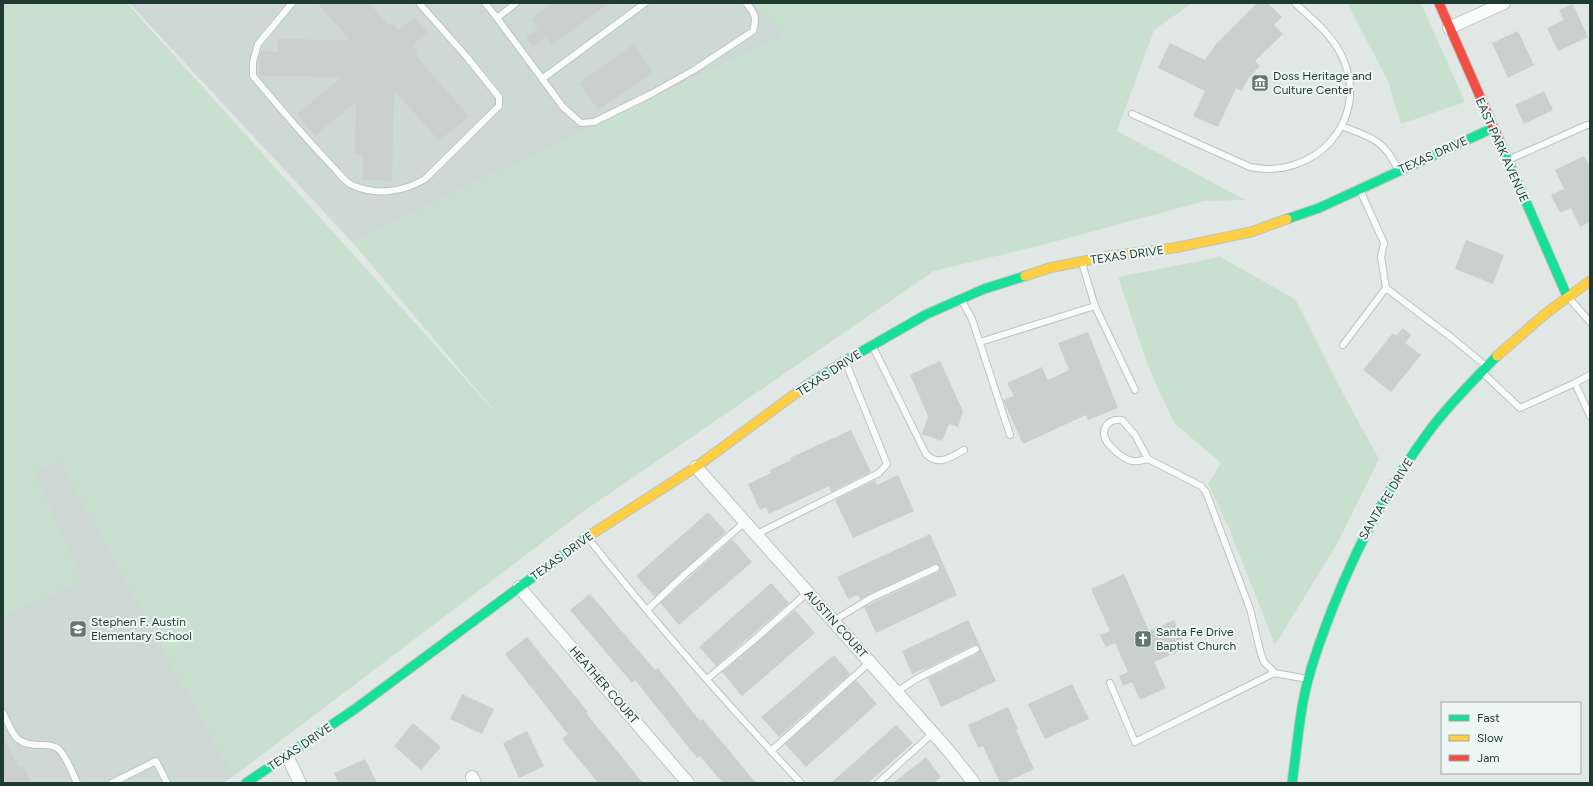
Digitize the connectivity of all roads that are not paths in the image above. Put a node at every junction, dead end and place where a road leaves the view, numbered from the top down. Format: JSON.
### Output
{"nodes":[{"id":1,"x":292,"y":3,"type":"edge"},
{"id":2,"x":419,"y":3,"type":"edge"},
{"id":3,"x":485,"y":3,"type":"edge"},
{"id":4,"x":516,"y":3,"type":"edge"},
{"id":5,"x":644,"y":3,"type":"edge"},
{"id":6,"x":746,"y":3,"type":"edge"},
{"id":7,"x":1295,"y":3,"type":"edge"},
{"id":8,"x":1439,"y":3,"type":"edge"},
{"id":9,"x":1504,"y":3,"type":"edge"},
{"id":10,"x":497,"y":18,"type":"junction"},
{"id":11,"x":1449,"y":28,"type":"junction"},
{"id":12,"x":542,"y":79,"type":"junction"},
{"id":13,"x":1132,"y":114,"type":"dead end"},
{"id":14,"x":1590,"y":125,"type":"edge"},
{"id":15,"x":1341,"y":126,"type":"junction"},
{"id":16,"x":1493,"y":128,"type":"junction"},
{"id":17,"x":1507,"y":161,"type":"junction"},
{"id":18,"x":1399,"y":171,"type":"junction"},
{"id":19,"x":1360,"y":189,"type":"junction"},
{"id":20,"x":1082,"y":262,"type":"junction"},
{"id":21,"x":1590,"y":281,"type":"edge"},
{"id":22,"x":1386,"y":288,"type":"junction"},
{"id":23,"x":1567,"y":296,"type":"junction"},
{"id":24,"x":961,"y":299,"type":"junction"},
{"id":25,"x":1095,"y":306,"type":"junction"},
{"id":26,"x":1590,"y":322,"type":"edge"},
{"id":27,"x":980,"y":342,"type":"junction"},
{"id":28,"x":872,"y":345,"type":"junction"},
{"id":29,"x":1343,"y":345,"type":"dead end"},
{"id":30,"x":845,"y":361,"type":"junction"},
{"id":31,"x":1483,"y":369,"type":"junction"},
{"id":32,"x":1590,"y":375,"type":"edge"},
{"id":33,"x":1575,"y":383,"type":"junction"},
{"id":34,"x":1135,"y":390,"type":"dead end"},
{"id":35,"x":1590,"y":416,"type":"edge"},
{"id":36,"x":1010,"y":435,"type":"dead end"},
{"id":37,"x":964,"y":450,"type":"dead end"},
{"id":38,"x":1148,"y":459,"type":"junction"},
{"id":39,"x":696,"y":467,"type":"junction"},
{"id":40,"x":745,"y":522,"type":"junction"},
{"id":41,"x":757,"y":534,"type":"junction"},
{"id":42,"x":588,"y":537,"type":"junction"},
{"id":43,"x":936,"y":568,"type":"dead end"},
{"id":44,"x":519,"y":587,"type":"junction"},
{"id":45,"x":808,"y":592,"type":"junction"},
{"id":46,"x":647,"y":610,"type":"junction"},
{"id":47,"x":834,"y":621,"type":"junction"},
{"id":48,"x":976,"y":649,"type":"dead end"},
{"id":49,"x":870,"y":662,"type":"junction"},
{"id":50,"x":1275,"y":673,"type":"junction"},
{"id":51,"x":707,"y":679,"type":"junction"},
{"id":52,"x":1310,"y":679,"type":"junction"},
{"id":53,"x":1110,"y":683,"type":"dead end"},
{"id":54,"x":896,"y":692,"type":"junction"},
{"id":55,"x":3,"y":713,"type":"edge"},
{"id":56,"x":933,"y":733,"type":"junction"},
{"id":57,"x":771,"y":751,"type":"junction"},
{"id":58,"x":287,"y":756,"type":"junction"},
{"id":59,"x":77,"y":783,"type":"edge"},
{"id":60,"x":112,"y":783,"type":"edge"},
{"id":61,"x":167,"y":783,"type":"edge"},
{"id":62,"x":246,"y":783,"type":"edge"},
{"id":63,"x":300,"y":783,"type":"edge"},
{"id":64,"x":688,"y":783,"type":"edge"},
{"id":65,"x":801,"y":783,"type":"edge"},
{"id":66,"x":878,"y":783,"type":"edge"},
{"id":67,"x":974,"y":783,"type":"edge"},
{"id":68,"x":1292,"y":783,"type":"edge"}],
"edges":[{"from":1,"to":2,"type":"lane"},
{"from":3,"to":10,"type":"lane"},
{"from":4,"to":10,"type":"lane"},
{"from":5,"to":12,"type":"lane"},
{"from":6,"to":12,"type":"lane"},
{"from":7,"to":15,"type":"lane"},
{"from":8,"to":11,"type":"street","name":"EAST PARK AVENUE"},
{"from":9,"to":11,"type":"street"},
{"from":10,"to":12,"type":"lane"},
{"from":11,"to":16,"type":"street","name":"EAST PARK AVENUE"},
{"from":13,"to":15,"type":"lane"},
{"from":14,"to":17,"type":"lane"},
{"from":15,"to":18,"type":"lane"},
{"from":16,"to":17,"type":"street","name":"EAST PARK AVENUE"},
{"from":16,"to":18,"type":"street","name":"TEXAS DRIVE"},
{"from":17,"to":23,"type":"street","name":"EAST PARK AVENUE"},
{"from":18,"to":19,"type":"street","name":"TEXAS DRIVE"},
{"from":19,"to":20,"type":"street","name":"TEXAS DRIVE"},
{"from":19,"to":22,"type":"lane"},
{"from":20,"to":24,"type":"street","name":"TEXAS DRIVE"},
{"from":20,"to":25,"type":"lane"},
{"from":21,"to":23,"type":"street","name":"SANTA FE DRIVE"},
{"from":22,"to":29,"type":"lane"},
{"from":22,"to":31,"type":"lane"},
{"from":23,"to":26,"type":"lane"},
{"from":23,"to":31,"type":"street","name":"SANTA FE DRIVE"},
{"from":24,"to":27,"type":"lane"},
{"from":24,"to":28,"type":"street","name":"TEXAS DRIVE"},
{"from":25,"to":27,"type":"lane"},
{"from":25,"to":34,"type":"lane"},
{"from":27,"to":36,"type":"lane"},
{"from":28,"to":30,"type":"street","name":"TEXAS DRIVE"},
{"from":28,"to":37,"type":"lane"},
{"from":30,"to":39,"type":"street","name":"TEXAS DRIVE"},
{"from":30,"to":41,"type":"lane"},
{"from":31,"to":33,"type":"lane"},
{"from":31,"to":52,"type":"street","name":"SANTA FE DRIVE"},
{"from":32,"to":33,"type":"lane"},
{"from":33,"to":35,"type":"lane"},
{"from":38,"to":38,"type":"lane"},
{"from":38,"to":50,"type":"lane"},
{"from":39,"to":40,"type":"street","name":"AUSTIN COURT"},
{"from":39,"to":42,"type":"street","name":"TEXAS DRIVE"},
{"from":40,"to":41,"type":"street","name":"AUSTIN COURT"},
{"from":40,"to":46,"type":"lane"},
{"from":41,"to":45,"type":"street","name":"AUSTIN COURT"},
{"from":42,"to":44,"type":"street","name":"TEXAS DRIVE"},
{"from":42,"to":46,"type":"lane"},
{"from":43,"to":47,"type":"lane"},
{"from":44,"to":58,"type":"street","name":"TEXAS DRIVE"},
{"from":44,"to":64,"type":"street","name":"HEATHER COURT"},
{"from":45,"to":47,"type":"street","name":"AUSTIN COURT"},
{"from":45,"to":51,"type":"lane"},
{"from":46,"to":51,"type":"lane"},
{"from":47,"to":49,"type":"street","name":"AUSTIN COURT"},
{"from":48,"to":54,"type":"lane"},
{"from":49,"to":54,"type":"street","name":"AUSTIN COURT"},
{"from":49,"to":57,"type":"lane"},
{"from":50,"to":52,"type":"lane"},
{"from":50,"to":53,"type":"lane"},
{"from":51,"to":57,"type":"lane"},
{"from":52,"to":68,"type":"street","name":"SANTA FE DRIVE"},
{"from":54,"to":56,"type":"street","name":"AUSTIN COURT"},
{"from":55,"to":59,"type":"lane"},
{"from":56,"to":66,"type":"lane"},
{"from":56,"to":67,"type":"street","name":"AUSTIN COURT"},
{"from":57,"to":65,"type":"lane"},
{"from":58,"to":62,"type":"street","name":"TEXAS DRIVE"},
{"from":58,"to":63,"type":"street"},
{"from":60,"to":61,"type":"lane"}]}
